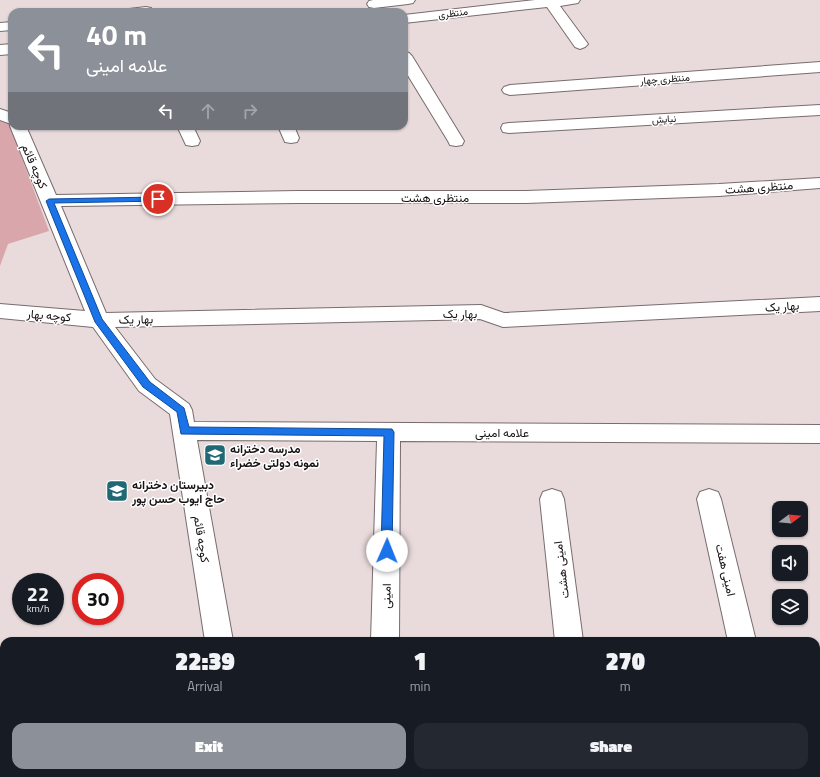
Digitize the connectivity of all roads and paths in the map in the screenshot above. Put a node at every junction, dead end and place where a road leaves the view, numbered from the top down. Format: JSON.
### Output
{"nodes":[{"id":1,"x":408,"y":0,"type":"edge"},
{"id":2,"x":574,"y":0,"type":"edge"},
{"id":3,"x":550,"y":2,"type":"junction"},
{"id":4,"x":374,"y":5,"type":"edge"},
{"id":5,"x":408,"y":19,"type":"edge"},
{"id":6,"x":580,"y":44,"type":"dead end"},
{"id":7,"x":408,"y":63,"type":"edge"},
{"id":8,"x":820,"y":67,"type":"edge"},
{"id":9,"x":510,"y":90,"type":"dead end"},
{"id":10,"x":820,"y":110,"type":"edge"},
{"id":11,"x":509,"y":128,"type":"dead end"},
{"id":12,"x":20,"y":130,"type":"edge"},
{"id":13,"x":456,"y":141,"type":"dead end"},
{"id":14,"x":820,"y":183,"type":"edge"},
{"id":15,"x":49,"y":201,"type":"junction"},
{"id":16,"x":820,"y":304,"type":"edge"},
{"id":17,"x":0,"y":311,"type":"edge"},
{"id":18,"x":98,"y":320,"type":"junction"},
{"id":19,"x":184,"y":431,"type":"junction"},
{"id":20,"x":389,"y":432,"type":"junction"},
{"id":21,"x":820,"y":434,"type":"edge"},
{"id":22,"x":552,"y":499,"type":"dead end"},
{"id":23,"x":709,"y":499,"type":"dead end"},
{"id":24,"x":218,"y":637,"type":"edge"},
{"id":25,"x":385,"y":637,"type":"edge"},
{"id":26,"x":569,"y":637,"type":"edge"},
{"id":27,"x":741,"y":637,"type":"edge"}],
"edges":[{"from":1,"to":4,"type":"street"},
{"from":2,"to":3,"type":"street","name":"منتظری"},
{"from":3,"to":5,"type":"street","name":"منتظری"},
{"from":3,"to":6,"type":"street"},
{"from":7,"to":13,"type":"street"},
{"from":8,"to":9,"type":"street","name":"منتظری چهار"},
{"from":10,"to":11,"type":"street","name":"نیایش"},
{"from":12,"to":15,"type":"street","name":"کوچه قائم"},
{"from":14,"to":15,"type":"street","name":"منتظری هشت"},
{"from":15,"to":18,"type":"street","name":"کوچه قائم"},
{"from":16,"to":18,"type":"street","name":"بهار یک"},
{"from":17,"to":18,"type":"street","name":"کوچه بهار"},
{"from":18,"to":19,"type":"street","name":"کوچه قائم"},
{"from":19,"to":20,"type":"street","name":"علامه امینی"},
{"from":19,"to":24,"type":"street","name":"کوچه قائم"},
{"from":20,"to":21,"type":"street","name":"علامه امینی"},
{"from":20,"to":25,"type":"street","name":"امینی"},
{"from":22,"to":26,"type":"street","name":"امینی هشت"},
{"from":23,"to":27,"type":"street","name":"امینی هفت"}]}
